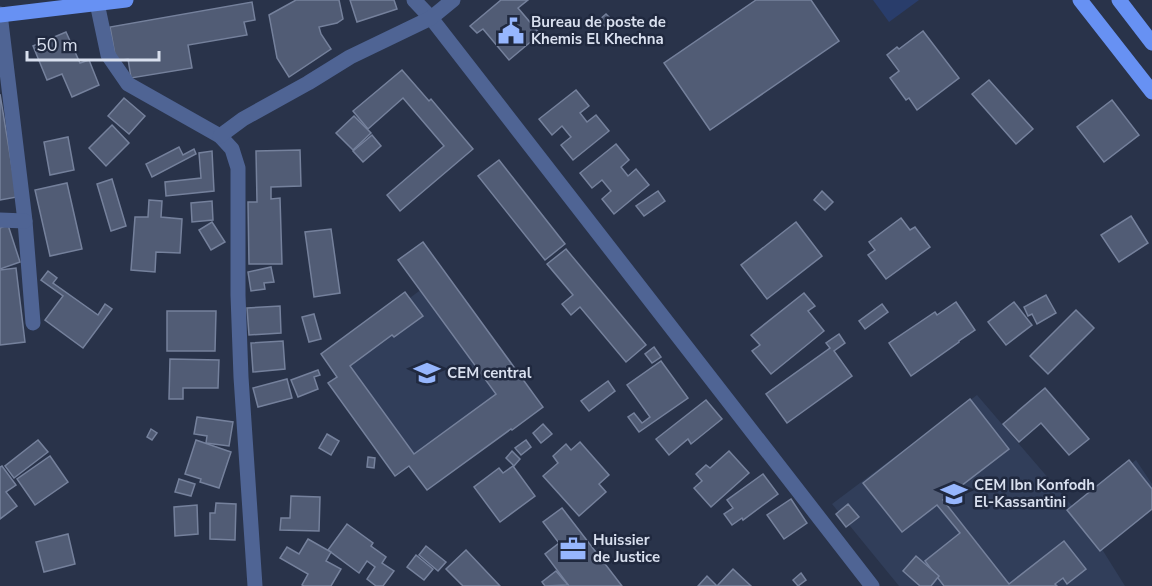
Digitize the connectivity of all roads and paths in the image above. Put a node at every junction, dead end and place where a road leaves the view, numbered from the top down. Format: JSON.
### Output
{"nodes":[{"id":1,"x":414,"y":0,"type":"edge"},
{"id":2,"x":453,"y":0,"type":"edge"},
{"id":3,"x":1080,"y":0,"type":"edge"},
{"id":4,"x":1119,"y":0,"type":"edge"},
{"id":5,"x":112,"y":1,"type":"edge"},
{"id":6,"x":0,"y":15,"type":"edge"},
{"id":7,"x":431,"y":18,"type":"junction"},
{"id":8,"x":1152,"y":43,"type":"edge"},
{"id":9,"x":1152,"y":92,"type":"edge"},
{"id":10,"x":220,"y":136,"type":"junction"},
{"id":11,"x":0,"y":220,"type":"edge"},
{"id":12,"x":25,"y":221,"type":"junction"},
{"id":13,"x":33,"y":323,"type":"dead end"},
{"id":14,"x":255,"y":586,"type":"edge"},
{"id":15,"x":872,"y":586,"type":"edge"}],
"edges":[{"from":1,"to":7,"type":"street"},
{"from":2,"to":7,"type":"street"},
{"from":3,"to":9,"type":"main road"},
{"from":4,"to":8,"type":"main road"},
{"from":5,"to":6,"type":"main road"},
{"from":5,"to":10,"type":"street"},
{"from":6,"to":12,"type":"street"},
{"from":7,"to":10,"type":"street"},
{"from":7,"to":15,"type":"street"},
{"from":10,"to":14,"type":"street"},
{"from":11,"to":12,"type":"street"},
{"from":12,"to":13,"type":"street"}]}
